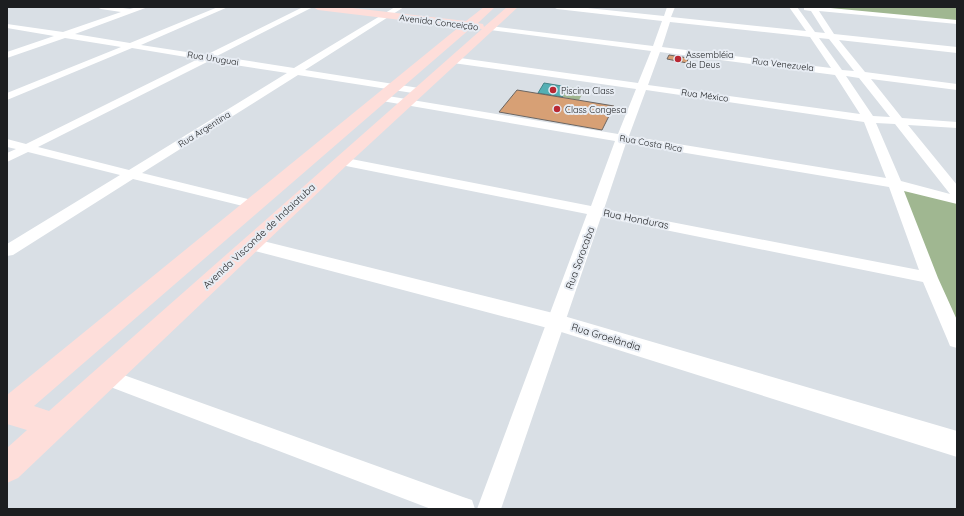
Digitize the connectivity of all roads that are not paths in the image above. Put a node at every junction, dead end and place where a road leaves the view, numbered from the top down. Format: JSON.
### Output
{"nodes":[{"id":1,"x":101,"y":7,"type":"edge"},
{"id":2,"x":144,"y":7,"type":"edge"},
{"id":3,"x":224,"y":7,"type":"edge"},
{"id":4,"x":309,"y":7,"type":"edge"},
{"id":5,"x":318,"y":7,"type":"edge"},
{"id":6,"x":371,"y":7,"type":"edge"},
{"id":7,"x":513,"y":7,"type":"edge"},
{"id":8,"x":557,"y":7,"type":"edge"},
{"id":9,"x":793,"y":7,"type":"edge"},
{"id":10,"x":797,"y":7,"type":"edge"},
{"id":11,"x":814,"y":9,"type":"junction"},
{"id":12,"x":394,"y":11,"type":"edge"},
{"id":13,"x":131,"y":12,"type":"junction"},
{"id":14,"x":669,"y":13,"type":"edge"},
{"id":15,"x":484,"y":20,"type":"edge"},
{"id":16,"x":957,"y":22,"type":"edge"},
{"id":17,"x":8,"y":27,"type":"edge"},
{"id":18,"x":63,"y":35,"type":"junction"},
{"id":19,"x":812,"y":35,"type":"junction"},
{"id":20,"x":832,"y":37,"type":"junction"},
{"id":21,"x":131,"y":46,"type":"junction"},
{"id":22,"x":657,"y":48,"type":"junction"},
{"id":23,"x":957,"y":50,"type":"edge"},
{"id":24,"x":7,"y":55,"type":"edge"},
{"id":25,"x":209,"y":57,"type":"junction"},
{"id":26,"x":453,"y":60,"type":"junction"},
{"id":27,"x":297,"y":71,"type":"junction"},
{"id":28,"x":838,"y":71,"type":"junction"},
{"id":29,"x":860,"y":74,"type":"junction"},
{"id":30,"x":642,"y":86,"type":"junction"},
{"id":31,"x":957,"y":86,"type":"edge"},
{"id":32,"x":401,"y":95,"type":"junction"},
{"id":33,"x":7,"y":96,"type":"edge"},
{"id":34,"x":868,"y":119,"type":"junction"},
{"id":35,"x":898,"y":121,"type":"junction"},
{"id":36,"x":957,"y":125,"type":"edge"},
{"id":37,"x":622,"y":138,"type":"junction"},
{"id":38,"x":7,"y":143,"type":"edge"},
{"id":39,"x":27,"y":148,"type":"junction"},
{"id":40,"x":7,"y":158,"type":"edge"},
{"id":41,"x":341,"y":161,"type":"junction"},
{"id":42,"x":133,"y":174,"type":"junction"},
{"id":43,"x":895,"y":184,"type":"junction"},
{"id":44,"x":957,"y":194,"type":"edge"},
{"id":45,"x":957,"y":200,"type":"edge"},
{"id":46,"x":255,"y":205,"type":"junction"},
{"id":47,"x":597,"y":211,"type":"junction"},
{"id":48,"x":251,"y":244,"type":"junction"},
{"id":49,"x":7,"y":251,"type":"edge"},
{"id":50,"x":930,"y":278,"type":"junction"},
{"id":51,"x":557,"y":322,"type":"junction"},
{"id":52,"x":957,"y":341,"type":"edge"},
{"id":53,"x":107,"y":377,"type":"junction"},
{"id":54,"x":7,"y":412,"type":"edge"},
{"id":55,"x":53,"y":425,"type":"junction"},
{"id":56,"x":957,"y":444,"type":"edge"},
{"id":57,"x":7,"y":468,"type":"edge"},
{"id":58,"x":463,"y":509,"type":"edge"},
{"id":59,"x":489,"y":509,"type":"edge"}],
"edges":[{"from":1,"to":13,"type":"street"},
{"from":2,"to":13,"type":"street"},
{"from":3,"to":21,"type":"street"},
{"from":4,"to":25,"type":"street"},
{"from":5,"to":12,"type":"main road","name":"Avenida Conceição"},
{"from":6,"to":12,"type":"main road","name":"Avenida Conceição"},
{"from":7,"to":15,"type":"main road","name":"Avenida Visconde de Indaiatuba"},
{"from":8,"to":14,"type":"street"},
{"from":9,"to":19,"type":"street"},
{"from":10,"to":11,"type":"street"},
{"from":11,"to":16,"type":"street"},
{"from":11,"to":20,"type":"street"},
{"from":12,"to":15,"type":"main road","name":"Avenida Conceição"},
{"from":12,"to":27,"type":"street","name":"Rua Argentina"},
{"from":13,"to":18,"type":"street"},
{"from":14,"to":19,"type":"street"},
{"from":14,"to":22,"type":"street","name":"Rua Sorocaba"},
{"from":15,"to":22,"type":"street","name":"Rua Venezuela"},
{"from":15,"to":26,"type":"main road","name":"Avenida Visconde de Indaiatuba"},
{"from":15,"to":32,"type":"main road","name":"Avenida Visconde de Indaiatuba"},
{"from":17,"to":18,"type":"street","name":"Rua Uruguai"},
{"from":18,"to":21,"type":"street","name":"Rua Uruguai"},
{"from":18,"to":24,"type":"street"},
{"from":19,"to":20,"type":"street"},
{"from":19,"to":28,"type":"street"},
{"from":20,"to":23,"type":"street"},
{"from":20,"to":29,"type":"street"},
{"from":21,"to":25,"type":"street","name":"Rua Uruguai"},
{"from":21,"to":33,"type":"street"},
{"from":22,"to":28,"type":"street","name":"Rua Venezuela"},
{"from":22,"to":30,"type":"street","name":"Rua Sorocaba"},
{"from":25,"to":27,"type":"street","name":"Rua Uruguai"},
{"from":25,"to":39,"type":"street"},
{"from":26,"to":30,"type":"street","name":"Rua México"},
{"from":26,"to":32,"type":"main road","name":"Avenida Visconde de Indaiatuba"},
{"from":27,"to":32,"type":"street","name":"Rua Uruguai"},
{"from":27,"to":42,"type":"street","name":"Rua Argentina"},
{"from":28,"to":29,"type":"street","name":"Rua Venezuela"},
{"from":28,"to":34,"type":"street"},
{"from":29,"to":31,"type":"street","name":"Rua Venezuela"},
{"from":29,"to":35,"type":"street"},
{"from":30,"to":34,"type":"street","name":"Rua México"},
{"from":30,"to":37,"type":"street","name":"Rua Sorocaba"},
{"from":32,"to":37,"type":"street","name":"Rua Costa Rica"},
{"from":32,"to":41,"type":"main road","name":"Avenida Visconde de Indaiatuba"},
{"from":32,"to":46,"type":"main road","name":"Avenida Visconde de Indaiatuba"},
{"from":34,"to":35,"type":"street","name":"Rua México"},
{"from":34,"to":43,"type":"street"},
{"from":35,"to":36,"type":"street","name":"Rua México"},
{"from":35,"to":44,"type":"street"},
{"from":37,"to":43,"type":"street","name":"Rua Costa Rica"},
{"from":37,"to":47,"type":"street","name":"Rua Sorocaba"},
{"from":38,"to":39,"type":"street"},
{"from":39,"to":40,"type":"street"},
{"from":39,"to":42,"type":"street"},
{"from":41,"to":47,"type":"street","name":"Rua Honduras"},
{"from":41,"to":48,"type":"main road","name":"Avenida Visconde de Indaiatuba"},
{"from":42,"to":46,"type":"street"},
{"from":42,"to":49,"type":"street","name":"Rua Argentina"},
{"from":43,"to":45,"type":"street","name":"Rua Costa Rica"},
{"from":43,"to":50,"type":"street"},
{"from":46,"to":54,"type":"main road","name":"Avenida Visconde de Indaiatuba"},
{"from":47,"to":50,"type":"street","name":"Rua Honduras"},
{"from":47,"to":51,"type":"street","name":"Rua Sorocaba"},
{"from":48,"to":51,"type":"street","name":"Rua Groelândia"},
{"from":48,"to":53,"type":"main road","name":"Avenida Visconde de Indaiatuba"},
{"from":50,"to":52,"type":"street"},
{"from":51,"to":56,"type":"street","name":"Rua Groelândia"},
{"from":51,"to":59,"type":"street","name":"Rua Sorocaba"},
{"from":53,"to":55,"type":"main road","name":"Avenida Visconde de Indaiatuba"},
{"from":53,"to":58,"type":"street"},
{"from":54,"to":55,"type":"main road"},
{"from":55,"to":57,"type":"main road","name":"Avenida Visconde de Indaiatuba"}]}
